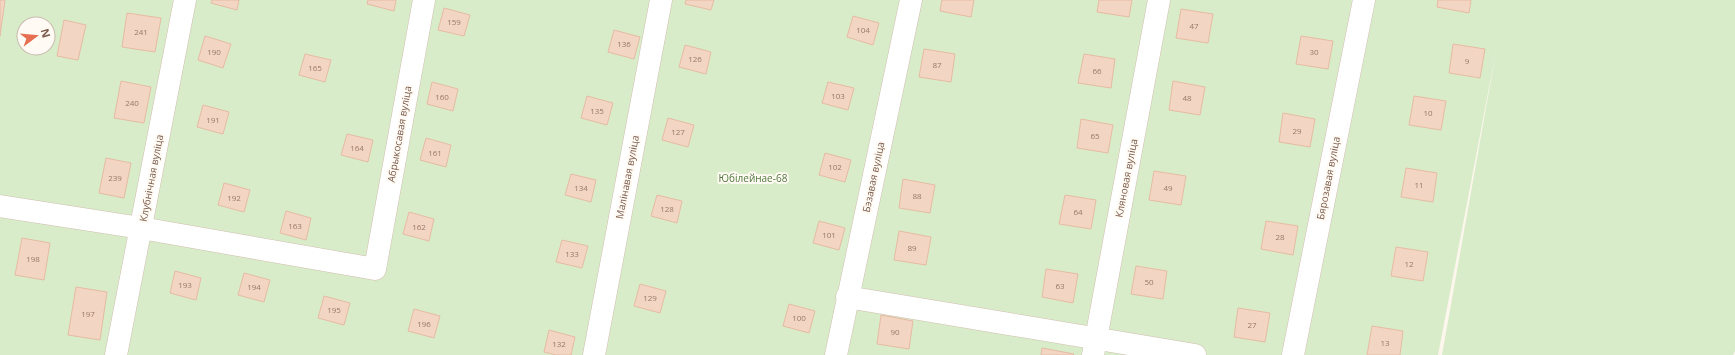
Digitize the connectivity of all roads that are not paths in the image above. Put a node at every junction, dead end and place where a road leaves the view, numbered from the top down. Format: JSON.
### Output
{"nodes":[{"id":1,"x":185,"y":0,"type":"edge"},
{"id":2,"x":424,"y":0,"type":"edge"},
{"id":3,"x":661,"y":0,"type":"edge"},
{"id":4,"x":911,"y":0,"type":"edge"},
{"id":5,"x":1160,"y":0,"type":"edge"},
{"id":6,"x":1364,"y":0,"type":"edge"},
{"id":7,"x":0,"y":206,"type":"edge"},
{"id":8,"x":141,"y":228,"type":"junction"},
{"id":9,"x":847,"y":297,"type":"junction"},
{"id":10,"x":1095,"y":347,"type":"edge"},
{"id":11,"x":116,"y":355,"type":"edge"},
{"id":12,"x":594,"y":355,"type":"edge"},
{"id":13,"x":836,"y":355,"type":"edge"},
{"id":14,"x":1195,"y":355,"type":"edge"},
{"id":15,"x":1293,"y":355,"type":"edge"}],
"edges":[{"from":1,"to":8,"type":"street","name":"Клубнічная вуліца"},
{"from":2,"to":8,"type":"street","name":"Абрыкосавая вуліца"},
{"from":3,"to":12,"type":"street","name":"Малінавая вуліца"},
{"from":4,"to":9,"type":"street","name":"Бэзавая вуліца"},
{"from":5,"to":10,"type":"street","name":"Кляновая вуліца"},
{"from":6,"to":15,"type":"street","name":"Бярозавая вуліца"},
{"from":7,"to":8,"type":"street"},
{"from":8,"to":11,"type":"street","name":"Клубнічная вуліца"},
{"from":9,"to":10,"type":"street"},
{"from":9,"to":13,"type":"street","name":"Бэзавая вуліца"},
{"from":10,"to":14,"type":"street"}]}
